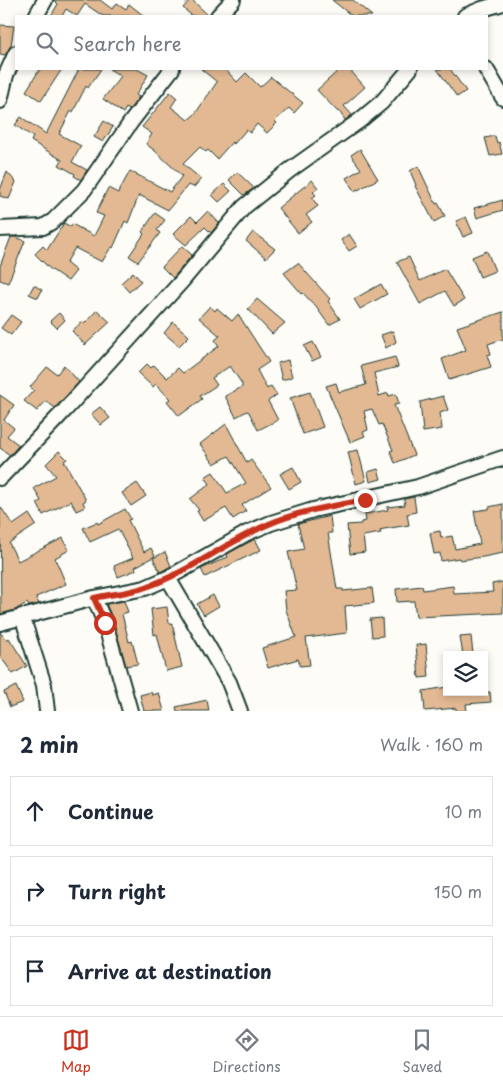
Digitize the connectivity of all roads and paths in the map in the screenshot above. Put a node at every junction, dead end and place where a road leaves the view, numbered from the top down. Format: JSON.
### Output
{"nodes":[{"id":1,"x":45,"y":0,"type":"edge"},
{"id":2,"x":233,"y":0,"type":"edge"},
{"id":3,"x":503,"y":3,"type":"edge"},
{"id":4,"x":37,"y":15,"type":"edge"},
{"id":5,"x":219,"y":15,"type":"edge"},
{"id":6,"x":467,"y":15,"type":"edge"},
{"id":7,"x":15,"y":55,"type":"edge"},
{"id":8,"x":171,"y":70,"type":"edge"},
{"id":9,"x":409,"y":70,"type":"edge"},
{"id":10,"x":487,"y":70,"type":"edge"},
{"id":11,"x":503,"y":98,"type":"edge"},
{"id":12,"x":0,"y":101,"type":"edge"},
{"id":13,"x":0,"y":229,"type":"edge"},
{"id":14,"x":503,"y":458,"type":"edge"},
{"id":15,"x":0,"y":478,"type":"edge"},
{"id":16,"x":168,"y":578,"type":"junction"},
{"id":17,"x":94,"y":598,"type":"junction"},
{"id":18,"x":22,"y":616,"type":"junction"},
{"id":19,"x":0,"y":622,"type":"edge"},
{"id":20,"x":47,"y":711,"type":"edge"},
{"id":21,"x":130,"y":711,"type":"edge"},
{"id":22,"x":240,"y":711,"type":"edge"}],
"edges":[{"from":1,"to":4,"type":"street"},
{"from":2,"to":5,"type":"street"},
{"from":3,"to":6,"type":"street"},
{"from":7,"to":12,"type":"street"},
{"from":8,"to":13,"type":"street"},
{"from":9,"to":15,"type":"street"},
{"from":10,"to":11,"type":"street"},
{"from":14,"to":16,"type":"street"},
{"from":16,"to":17,"type":"street"},
{"from":16,"to":22,"type":"street"},
{"from":17,"to":18,"type":"street"},
{"from":17,"to":21,"type":"street"},
{"from":18,"to":19,"type":"street"},
{"from":18,"to":20,"type":"street"}]}
